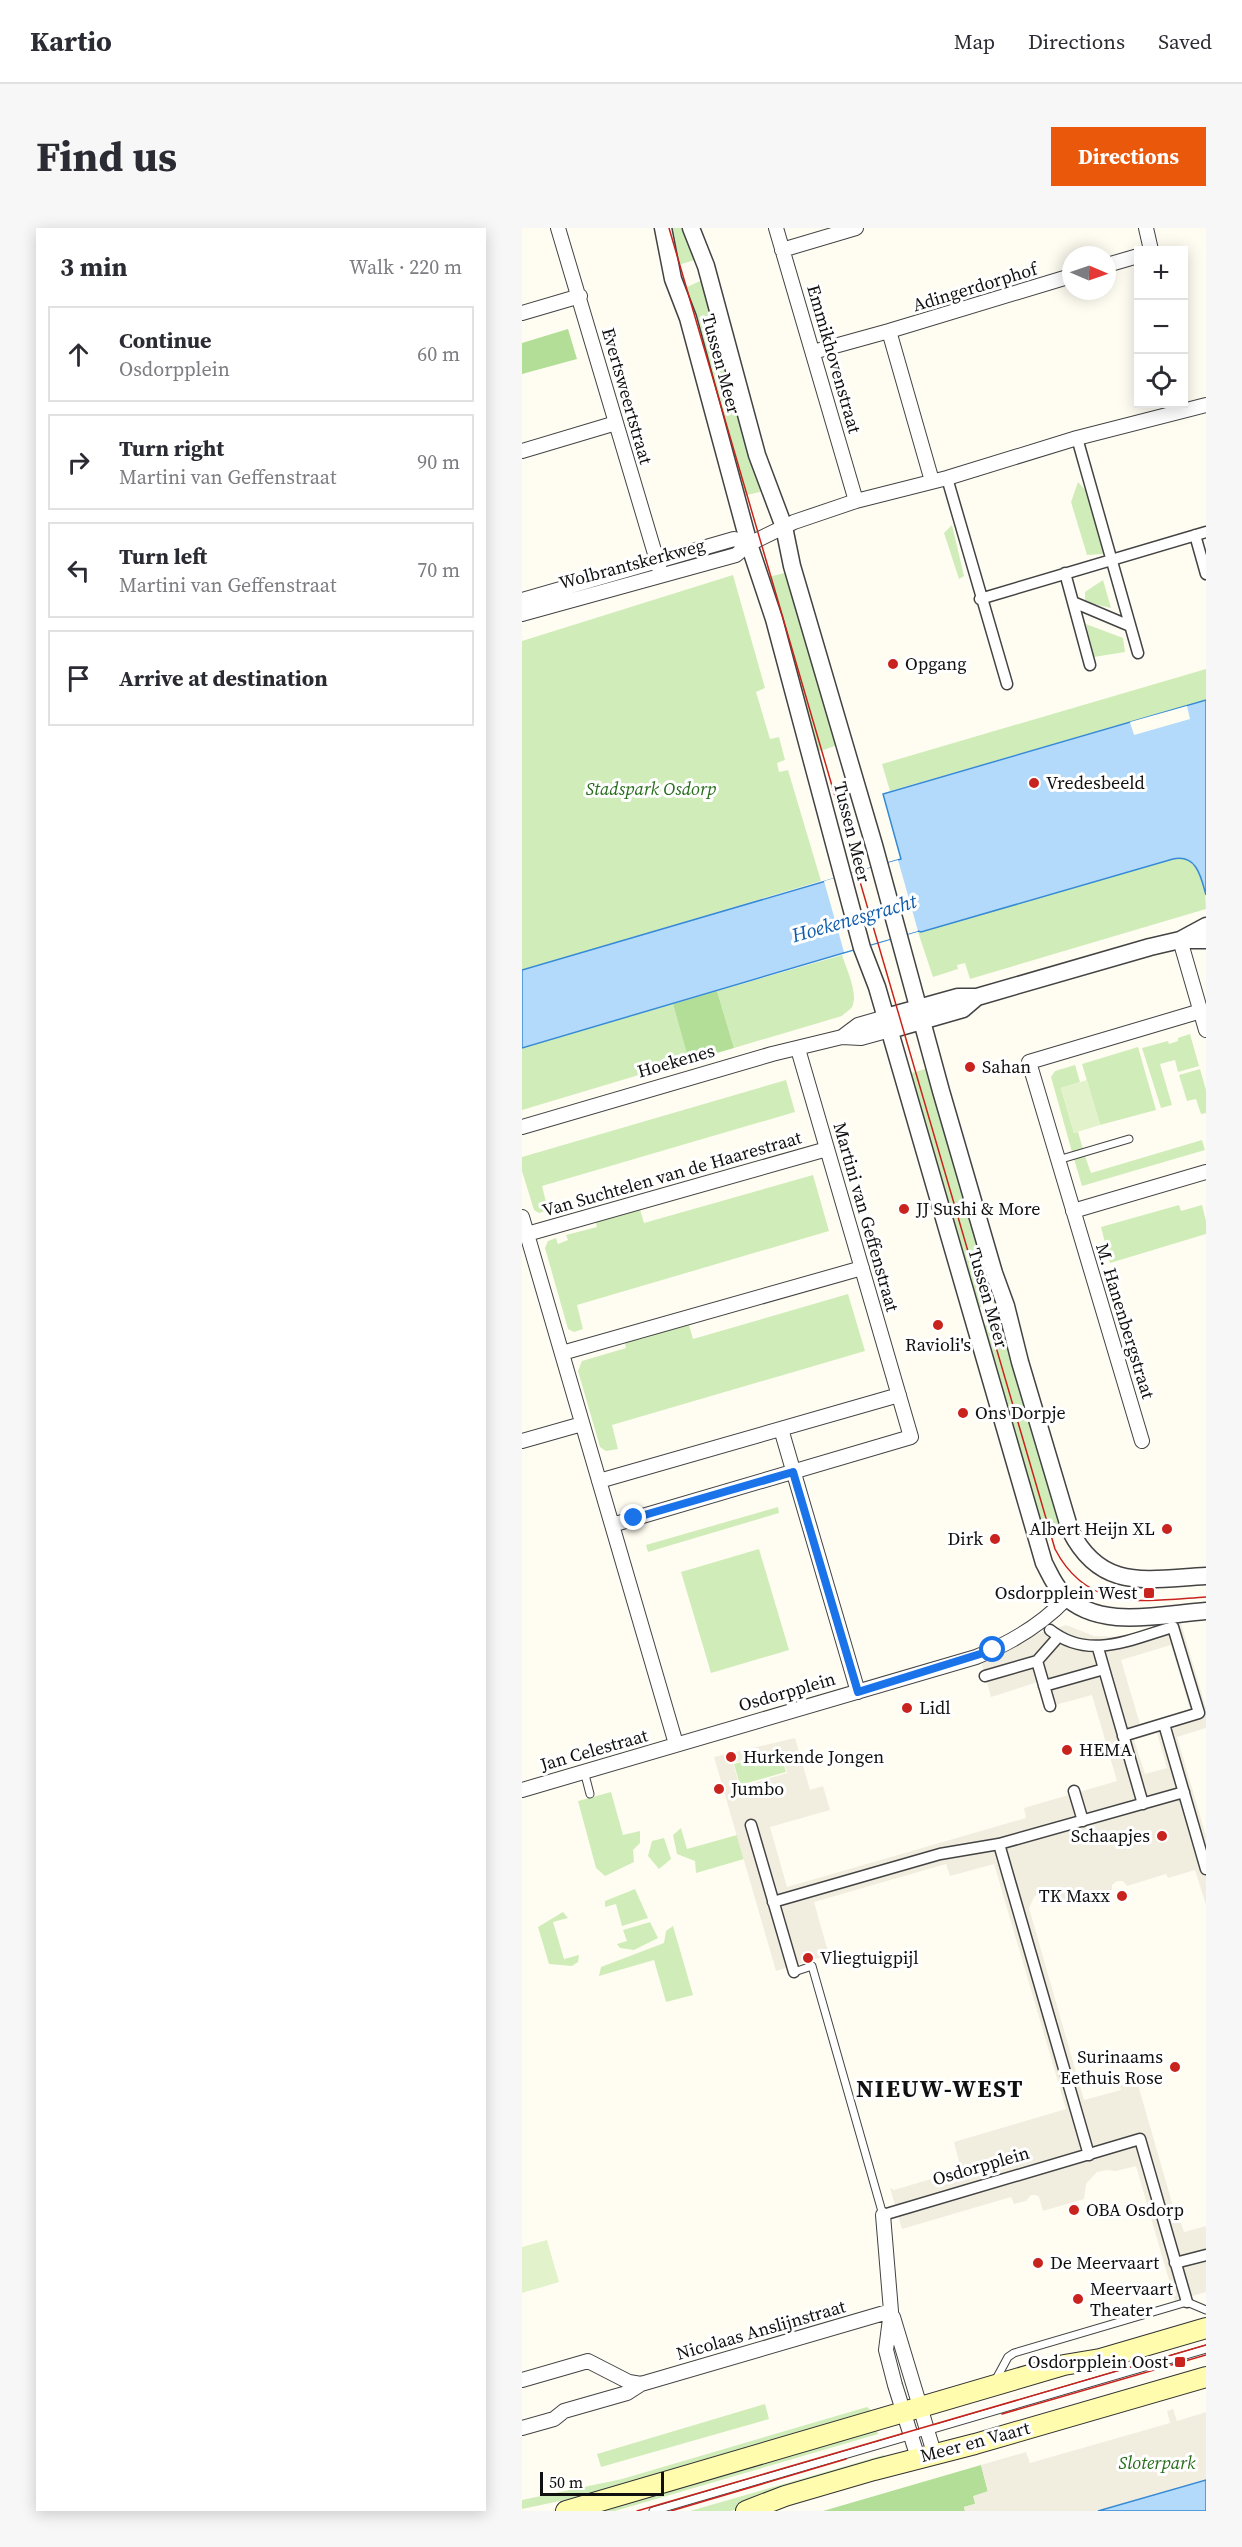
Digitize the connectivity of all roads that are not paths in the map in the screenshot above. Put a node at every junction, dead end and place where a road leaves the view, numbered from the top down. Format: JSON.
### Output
{"nodes":[{"id":1,"x":558,"y":228,"type":"edge"},
{"id":2,"x":663,"y":228,"type":"edge"},
{"id":3,"x":691,"y":228,"type":"edge"},
{"id":4,"x":776,"y":228,"type":"edge"},
{"id":5,"x":855,"y":228,"type":"edge"},
{"id":6,"x":1146,"y":228,"type":"edge"},
{"id":7,"x":1150,"y":246,"type":"edge"},
{"id":8,"x":782,"y":250,"type":"junction"},
{"id":9,"x":1134,"y":257,"type":"edge"},
{"id":10,"x":1116,"y":262,"type":"edge"},
{"id":11,"x":1062,"y":279,"type":"edge"},
{"id":12,"x":580,"y":296,"type":"junction"},
{"id":13,"x":522,"y":313,"type":"edge"},
{"id":14,"x":890,"y":332,"type":"junction"},
{"id":15,"x":813,"y":352,"type":"junction"},
{"id":16,"x":1206,"y":406,"type":"edge"},
{"id":17,"x":616,"y":423,"type":"junction"},
{"id":18,"x":1077,"y":438,"type":"junction"},
{"id":19,"x":522,"y":451,"type":"edge"},
{"id":20,"x":946,"y":478,"type":"junction"},
{"id":21,"x":932,"y":481,"type":"junction"},
{"id":22,"x":856,"y":501,"type":"junction"},
{"id":23,"x":784,"y":527,"type":"junction"},
{"id":24,"x":1201,"y":533,"type":"edge"},
{"id":25,"x":749,"y":544,"type":"junction"},
{"id":26,"x":1203,"y":548,"type":"edge"},
{"id":27,"x":1111,"y":558,"type":"junction"},
{"id":28,"x":659,"y":568,"type":"junction"},
{"id":29,"x":1065,"y":573,"type":"junction"},
{"id":30,"x":1206,"y":574,"type":"edge"},
{"id":31,"x":980,"y":599,"type":"junction"},
{"id":32,"x":522,"y":600,"type":"edge"},
{"id":33,"x":1073,"y":602,"type":"junction"},
{"id":34,"x":522,"y":614,"type":"edge"},
{"id":35,"x":1130,"y":626,"type":"junction"},
{"id":36,"x":1138,"y":653,"type":"dead end"},
{"id":37,"x":1090,"y":665,"type":"dead end"},
{"id":38,"x":1006,"y":684,"type":"dead end"},
{"id":39,"x":1206,"y":926,"type":"edge"},
{"id":40,"x":1180,"y":940,"type":"junction"},
{"id":41,"x":1206,"y":940,"type":"edge"},
{"id":42,"x":1201,"y":1011,"type":"junction"},
{"id":43,"x":920,"y":1015,"type":"junction"},
{"id":44,"x":888,"y":1024,"type":"junction"},
{"id":45,"x":1206,"y":1030,"type":"edge"},
{"id":46,"x":798,"y":1049,"type":"junction"},
{"id":47,"x":522,"y":1127,"type":"edge"},
{"id":48,"x":1129,"y":1139,"type":"dead end"},
{"id":49,"x":827,"y":1149,"type":"junction"},
{"id":50,"x":1058,"y":1160,"type":"junction"},
{"id":51,"x":1206,"y":1172,"type":"edge"},
{"id":52,"x":1073,"y":1211,"type":"junction"},
{"id":53,"x":522,"y":1216,"type":"edge"},
{"id":54,"x":527,"y":1234,"type":"junction"},
{"id":55,"x":862,"y":1268,"type":"junction"},
{"id":56,"x":562,"y":1353,"type":"junction"},
{"id":57,"x":899,"y":1395,"type":"junction"},
{"id":58,"x":582,"y":1424,"type":"junction"},
{"id":59,"x":781,"y":1429,"type":"junction"},
{"id":60,"x":1142,"y":1441,"type":"dead end"},
{"id":61,"x":522,"y":1442,"type":"edge"},
{"id":62,"x":793,"y":1472,"type":"junction"},
{"id":63,"x":599,"y":1481,"type":"junction"},
{"id":64,"x":612,"y":1525,"type":"junction"},
{"id":65,"x":1206,"y":1575,"type":"edge"},
{"id":66,"x":1067,"y":1598,"type":"junction"},
{"id":67,"x":1206,"y":1611,"type":"edge"},
{"id":68,"x":1098,"y":1648,"type":"junction"},
{"id":69,"x":1037,"y":1661,"type":"junction"},
{"id":70,"x":1104,"y":1669,"type":"junction"},
{"id":71,"x":985,"y":1676,"type":"dead end"},
{"id":72,"x":1044,"y":1686,"type":"junction"},
{"id":73,"x":858,"y":1692,"type":"junction"},
{"id":74,"x":1050,"y":1706,"type":"dead end"},
{"id":75,"x":1203,"y":1713,"type":"edge"},
{"id":76,"x":1164,"y":1724,"type":"junction"},
{"id":77,"x":1123,"y":1736,"type":"junction"},
{"id":78,"x":676,"y":1744,"type":"junction"},
{"id":79,"x":584,"y":1771,"type":"junction"},
{"id":80,"x":522,"y":1790,"type":"edge"},
{"id":81,"x":1074,"y":1791,"type":"dead end"},
{"id":82,"x":1184,"y":1792,"type":"junction"},
{"id":83,"x":590,"y":1794,"type":"dead end"},
{"id":84,"x":1143,"y":1804,"type":"junction"},
{"id":85,"x":1083,"y":1821,"type":"junction"},
{"id":86,"x":751,"y":1825,"type":"dead end"},
{"id":87,"x":999,"y":1844,"type":"junction"},
{"id":88,"x":1206,"y":1869,"type":"edge"},
{"id":89,"x":773,"y":1902,"type":"junction"},
{"id":90,"x":794,"y":1972,"type":"joint"},
{"id":91,"x":1089,"y":2154,"type":"junction"},
{"id":92,"x":883,"y":2215,"type":"junction"},
{"id":93,"x":1206,"y":2254,"type":"edge"},
{"id":94,"x":1175,"y":2264,"type":"junction"},
{"id":95,"x":1187,"y":2302,"type":"junction"},
{"id":96,"x":1206,"y":2310,"type":"edge"},
{"id":97,"x":891,"y":2311,"type":"junction"},
{"id":98,"x":1206,"y":2328,"type":"edge"},
{"id":99,"x":1206,"y":2349,"type":"edge"},
{"id":100,"x":1206,"y":2377,"type":"edge"},
{"id":101,"x":522,"y":2380,"type":"edge"},
{"id":102,"x":641,"y":2384,"type":"junction"},
{"id":103,"x":992,"y":2386,"type":"junction"},
{"id":104,"x":912,"y":2411,"type":"junction"},
{"id":105,"x":522,"y":2428,"type":"edge"},
{"id":106,"x":927,"y":2431,"type":"junction"},
{"id":107,"x":911,"y":2436,"type":"junction"},
{"id":108,"x":926,"y":2455,"type":"junction"},
{"id":109,"x":566,"y":2511,"type":"edge"},
{"id":110,"x":653,"y":2511,"type":"edge"},
{"id":111,"x":746,"y":2511,"type":"edge"}],
"edges":[{"from":1,"to":12,"type":"street","name":"Evertsweertstraat"},
{"from":2,"to":25,"type":"street","name":"Tussen Meer"},
{"from":3,"to":23,"type":"street","name":"Tussen Meer"},
{"from":4,"to":8,"type":"street","name":"Emmikhovenstraat"},
{"from":5,"to":8,"type":"street"},
{"from":6,"to":7,"type":"street"},
{"from":8,"to":15,"type":"street","name":"Emmikhovenstraat"},
{"from":9,"to":10,"type":"street"},
{"from":11,"to":14,"type":"street","name":"Adingerdorphof"},
{"from":12,"to":13,"type":"street"},
{"from":12,"to":17,"type":"street","name":"Evertsweertstraat"},
{"from":14,"to":15,"type":"street","name":"Adingerdorphof"},
{"from":14,"to":21,"type":"street"},
{"from":15,"to":22,"type":"street","name":"Emmikhovenstraat"},
{"from":16,"to":18,"type":"street","name":"Wolbrantskerkweg"},
{"from":17,"to":19,"type":"street"},
{"from":17,"to":28,"type":"street","name":"Evertsweertstraat"},
{"from":18,"to":20,"type":"street","name":"Wolbrantskerkweg"},
{"from":18,"to":27,"type":"street"},
{"from":20,"to":21,"type":"street","name":"Wolbrantskerkweg"},
{"from":20,"to":31,"type":"street"},
{"from":21,"to":22,"type":"street","name":"Wolbrantskerkweg"},
{"from":22,"to":23,"type":"street","name":"Wolbrantskerkweg"},
{"from":23,"to":25,"type":"street","name":"Wolbrantskerkweg"},
{"from":23,"to":43,"type":"street","name":"Tussen Meer"},
{"from":24,"to":26,"type":"street"},
{"from":24,"to":27,"type":"street"},
{"from":25,"to":28,"type":"street","name":"Wolbrantskerkweg"},
{"from":25,"to":44,"type":"street","name":"Tussen Meer"},
{"from":26,"to":30,"type":"street"},
{"from":27,"to":29,"type":"street"},
{"from":27,"to":35,"type":"street"},
{"from":28,"to":32,"type":"street","name":"Wolbrantskerkweg"},
{"from":28,"to":34,"type":"street","name":"Wolbrantskerkweg"},
{"from":29,"to":31,"type":"street"},
{"from":29,"to":33,"type":"street"},
{"from":31,"to":38,"type":"street"},
{"from":33,"to":35,"type":"street"},
{"from":33,"to":37,"type":"street"},
{"from":35,"to":36,"type":"street"},
{"from":39,"to":40,"type":"street","name":"Hoekenes"},
{"from":40,"to":41,"type":"street","name":"Hoekenes"},
{"from":40,"to":42,"type":"street"},
{"from":40,"to":43,"type":"street","name":"Hoekenes"},
{"from":42,"to":45,"type":"street"},
{"from":42,"to":50,"type":"street","name":"M. Hanenbergstraat"},
{"from":43,"to":44,"type":"street","name":"Hoekenes"},
{"from":43,"to":65,"type":"street","name":"Tussen Meer"},
{"from":44,"to":46,"type":"street","name":"Hoekenes"},
{"from":44,"to":66,"type":"street","name":"Tussen Meer"},
{"from":46,"to":47,"type":"street","name":"Hoekenes"},
{"from":46,"to":49,"type":"street","name":"Martini van Geffenstraat"},
{"from":48,"to":50,"type":"lane"},
{"from":49,"to":54,"type":"street","name":"Van Suchtelen van de Haarestraat"},
{"from":49,"to":55,"type":"street","name":"Martini van Geffenstraat"},
{"from":50,"to":52,"type":"street","name":"M. Hanenbergstraat"},
{"from":51,"to":52,"type":"street"},
{"from":52,"to":60,"type":"street","name":"M. Hanenbergstraat"},
{"from":53,"to":54,"type":"street","name":"Van Suchtelen van de Haarestraat"},
{"from":54,"to":56,"type":"street","name":"Van Suchtelen van de Haarestraat"},
{"from":55,"to":56,"type":"street"},
{"from":55,"to":57,"type":"street","name":"Martini van Geffenstraat"},
{"from":56,"to":58,"type":"street","name":"Van Suchtelen van de Haarestraat"},
{"from":57,"to":59,"type":"street"},
{"from":57,"to":62,"type":"street","name":"Martini van Geffenstraat"},
{"from":58,"to":61,"type":"street"},
{"from":58,"to":63,"type":"street","name":"Van Suchtelen van de Haarestraat"},
{"from":59,"to":62,"type":"street"},
{"from":59,"to":63,"type":"street"},
{"from":62,"to":64,"type":"street","name":"Martini van Geffenstraat"},
{"from":62,"to":73,"type":"street"},
{"from":63,"to":64,"type":"street","name":"Van Suchtelen van de Haarestraat"},
{"from":64,"to":78,"type":"street","name":"Van Suchtelen van de Haarestraat"},
{"from":66,"to":67,"type":"street"},
{"from":66,"to":73,"type":"street","name":"Osdorpplein"},
{"from":68,"to":69,"type":"street"},
{"from":68,"to":70,"type":"street"},
{"from":68,"to":75,"type":"street"},
{"from":69,"to":71,"type":"street"},
{"from":69,"to":72,"type":"street"},
{"from":70,"to":72,"type":"street"},
{"from":70,"to":77,"type":"street"},
{"from":72,"to":74,"type":"street"},
{"from":73,"to":78,"type":"street","name":"Osdorpplein"},
{"from":75,"to":76,"type":"street"},
{"from":76,"to":77,"type":"street"},
{"from":76,"to":82,"type":"street"},
{"from":77,"to":84,"type":"street"},
{"from":78,"to":79,"type":"street","name":"Jan Celestraat"},
{"from":79,"to":80,"type":"street","name":"Jan Celestraat"},
{"from":79,"to":83,"type":"lane"},
{"from":81,"to":85,"type":"street"},
{"from":82,"to":84,"type":"street"},
{"from":82,"to":88,"type":"street"},
{"from":84,"to":85,"type":"street"},
{"from":85,"to":87,"type":"street"},
{"from":86,"to":89,"type":"street"},
{"from":87,"to":89,"type":"street"},
{"from":87,"to":91,"type":"street"},
{"from":89,"to":90,"type":"street"},
{"from":90,"to":92,"type":"lane"},
{"from":91,"to":92,"type":"street","name":"Osdorpplein"},
{"from":91,"to":94,"type":"street","name":"Osdorpplein"},
{"from":92,"to":97,"type":"street"},
{"from":93,"to":94,"type":"street"},
{"from":94,"to":95,"type":"street","name":"Osdorpplein"},
{"from":95,"to":96,"type":"lane"},
{"from":95,"to":103,"type":"lane"},
{"from":97,"to":102,"type":"street","name":"Nicolaas Anslijnstraat"},
{"from":97,"to":104,"type":"street"},
{"from":98,"to":103,"type":"main road"},
{"from":99,"to":106,"type":"lane"},
{"from":100,"to":108,"type":"main road","name":"Meer en Vaart"},
{"from":101,"to":102,"type":"street"},
{"from":102,"to":105,"type":"street","name":"Nicolaas Anslijnstraat"},
{"from":103,"to":104,"type":"main road"},
{"from":104,"to":106,"type":"street"},
{"from":104,"to":107,"type":"street"},
{"from":104,"to":109,"type":"main road"},
{"from":106,"to":107,"type":"lane"},
{"from":106,"to":108,"type":"street"},
{"from":107,"to":108,"type":"street"},
{"from":107,"to":110,"type":"lane"},
{"from":108,"to":111,"type":"main road","name":"Meer en Vaart"}]}
